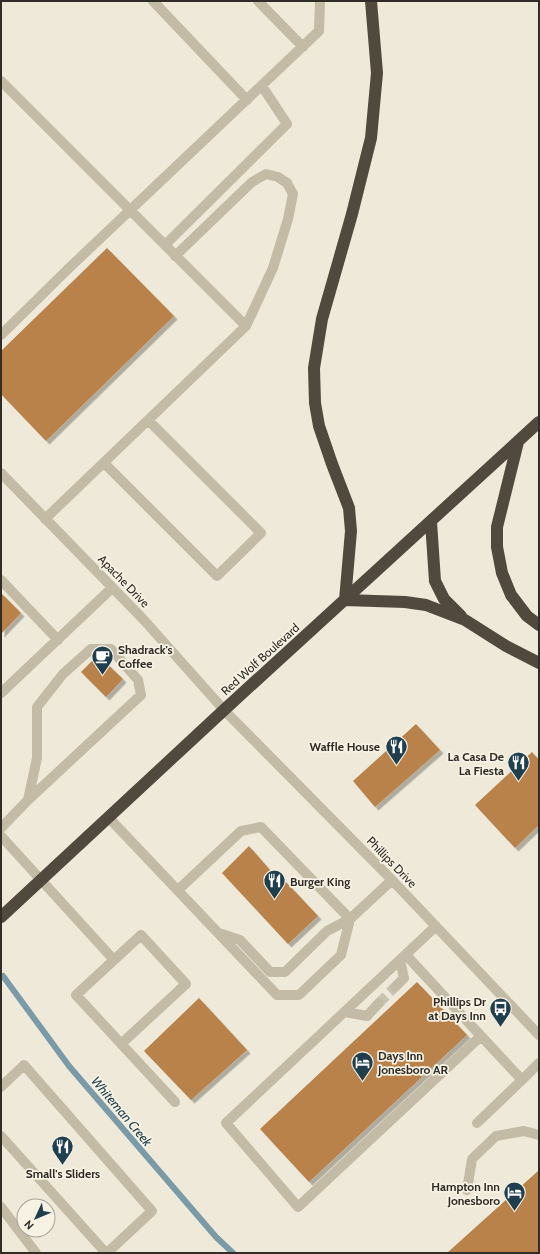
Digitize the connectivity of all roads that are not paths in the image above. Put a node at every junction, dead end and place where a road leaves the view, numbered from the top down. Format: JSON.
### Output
{"nodes":[{"id":1,"x":152,"y":1,"type":"edge"},
{"id":2,"x":258,"y":1,"type":"edge"},
{"id":3,"x":320,"y":1,"type":"edge"},
{"id":4,"x":371,"y":1,"type":"edge"},
{"id":5,"x":303,"y":47,"type":"junction"},
{"id":6,"x":1,"y":81,"type":"edge"},
{"id":7,"x":262,"y":86,"type":"junction"},
{"id":8,"x":247,"y":100,"type":"junction"},
{"id":9,"x":130,"y":210,"type":"junction"},
{"id":10,"x":165,"y":245,"type":"junction"},
{"id":11,"x":176,"y":256,"type":"junction"},
{"id":12,"x":246,"y":326,"type":"junction"},
{"id":13,"x":1,"y":335,"type":"edge"},
{"id":14,"x":148,"y":420,"type":"junction"},
{"id":15,"x":539,"y":422,"type":"edge"},
{"id":16,"x":518,"y":442,"type":"junction"},
{"id":17,"x":104,"y":463,"type":"junction"},
{"id":18,"x":2,"y":477,"type":"edge"},
{"id":19,"x":45,"y":519,"type":"junction"},
{"id":20,"x":431,"y":522,"type":"junction"},
{"id":21,"x":1,"y":580,"type":"edge"},
{"id":22,"x":112,"y":588,"type":"junction"},
{"id":23,"x":345,"y":600,"type":"junction"},
{"id":24,"x":465,"y":620,"type":"junction"},
{"id":25,"x":539,"y":625,"type":"edge"},
{"id":26,"x":58,"y":640,"type":"junction"},
{"id":27,"x":539,"y":663,"type":"edge"},
{"id":28,"x":1,"y":693,"type":"edge"},
{"id":29,"x":224,"y":710,"type":"junction"},
{"id":30,"x":28,"y":800,"type":"junction"},
{"id":31,"x":109,"y":818,"type":"junction"},
{"id":32,"x":1,"y":828,"type":"edge"},
{"id":33,"x":1,"y":836,"type":"edge"},
{"id":34,"x":41,"y":880,"type":"junction"},
{"id":35,"x":392,"y":880,"type":"junction"},
{"id":36,"x":178,"y":890,"type":"junction"},
{"id":37,"x":1,"y":917,"type":"edge"},
{"id":38,"x":350,"y":919,"type":"junction"},
{"id":39,"x":436,"y":926,"type":"junction"},
{"id":40,"x":220,"y":933,"type":"junction"},
{"id":41,"x":403,"y":957,"type":"junction"},
{"id":42,"x":114,"y":960,"type":"junction"},
{"id":43,"x":396,"y":987,"type":"tunnel mouth"},
{"id":44,"x":379,"y":1003,"type":"tunnel mouth"},
{"id":45,"x":345,"y":1012,"type":"junction"},
{"id":46,"x":539,"y":1035,"type":"edge"},
{"id":47,"x":481,"y":1036,"type":"junction"},
{"id":48,"x":121,"y":1044,"type":"junction"},
{"id":49,"x":539,"y":1062,"type":"edge"},
{"id":50,"x":522,"y":1080,"type":"junction"},
{"id":51,"x":1,"y":1086,"type":"edge"},
{"id":52,"x":175,"y":1102,"type":"dead end"},
{"id":53,"x":477,"y":1123,"type":"dead end"},
{"id":54,"x":539,"y":1135,"type":"edge"},
{"id":55,"x":1,"y":1136,"type":"edge"},
{"id":56,"x":467,"y":1190,"type":"dead end"},
{"id":57,"x":1,"y":1207,"type":"edge"},
{"id":58,"x":36,"y":1253,"type":"edge"},
{"id":59,"x":107,"y":1253,"type":"edge"}],
"edges":[{"from":1,"to":8,"type":"street"},
{"from":2,"to":5,"type":"street"},
{"from":3,"to":5,"type":"street"},
{"from":4,"to":23,"type":"highway"},
{"from":5,"to":7,"type":"street"},
{"from":6,"to":9,"type":"street"},
{"from":7,"to":8,"type":"street"},
{"from":7,"to":10,"type":"street"},
{"from":8,"to":9,"type":"street"},
{"from":9,"to":10,"type":"street"},
{"from":9,"to":13,"type":"street"},
{"from":10,"to":11,"type":"street"},
{"from":11,"to":12,"type":"street"},
{"from":11,"to":12,"type":"street"},
{"from":12,"to":14,"type":"street"},
{"from":14,"to":17,"type":"street"},
{"from":14,"to":17,"type":"street"},
{"from":15,"to":16,"type":"highway","name":"Red Wolf Boulevard"},
{"from":16,"to":20,"type":"highway","name":"Red Wolf Boulevard"},
{"from":16,"to":25,"type":"highway"},
{"from":17,"to":19,"type":"street"},
{"from":18,"to":19,"type":"street","name":"Apache Drive"},
{"from":19,"to":22,"type":"street","name":"Apache Drive"},
{"from":20,"to":23,"type":"highway","name":"Red Wolf Boulevard"},
{"from":20,"to":24,"type":"highway"},
{"from":21,"to":26,"type":"street"},
{"from":22,"to":26,"type":"street"},
{"from":22,"to":29,"type":"street","name":"Apache Drive"},
{"from":23,"to":24,"type":"highway"},
{"from":23,"to":29,"type":"highway","name":"Red Wolf Boulevard"},
{"from":24,"to":27,"type":"highway"},
{"from":26,"to":28,"type":"street"},
{"from":29,"to":31,"type":"highway","name":"Red Wolf Boulevard"},
{"from":29,"to":35,"type":"street","name":"Phillips Drive"},
{"from":30,"to":30,"type":"street"},
{"from":30,"to":32,"type":"street"},
{"from":31,"to":34,"type":"highway","name":"Red Wolf Boulevard"},
{"from":31,"to":36,"type":"street"},
{"from":33,"to":34,"type":"street"},
{"from":34,"to":37,"type":"highway","name":"Red Wolf Boulevard"},
{"from":34,"to":42,"type":"street"},
{"from":35,"to":38,"type":"street"},
{"from":35,"to":39,"type":"street","name":"Phillips Drive"},
{"from":36,"to":38,"type":"street"},
{"from":36,"to":40,"type":"street"},
{"from":38,"to":40,"type":"street"},
{"from":38,"to":40,"type":"street"},
{"from":39,"to":41,"type":"street"},
{"from":39,"to":46,"type":"street","name":"Phillips Drive"},
{"from":41,"to":43,"type":"street"},
{"from":41,"to":45,"type":"street"},
{"from":41,"to":47,"type":"street"},
{"from":42,"to":48,"type":"street"},
{"from":42,"to":48,"type":"street"},
{"from":44,"to":45,"type":"street"},
{"from":45,"to":47,"type":"street"},
{"from":47,"to":50,"type":"street"},
{"from":48,"to":52,"type":"street"},
{"from":49,"to":50,"type":"street"},
{"from":50,"to":53,"type":"street"},
{"from":51,"to":59,"type":"street"},
{"from":54,"to":56,"type":"street"},
{"from":55,"to":59,"type":"street"},
{"from":57,"to":58,"type":"street"}]}
